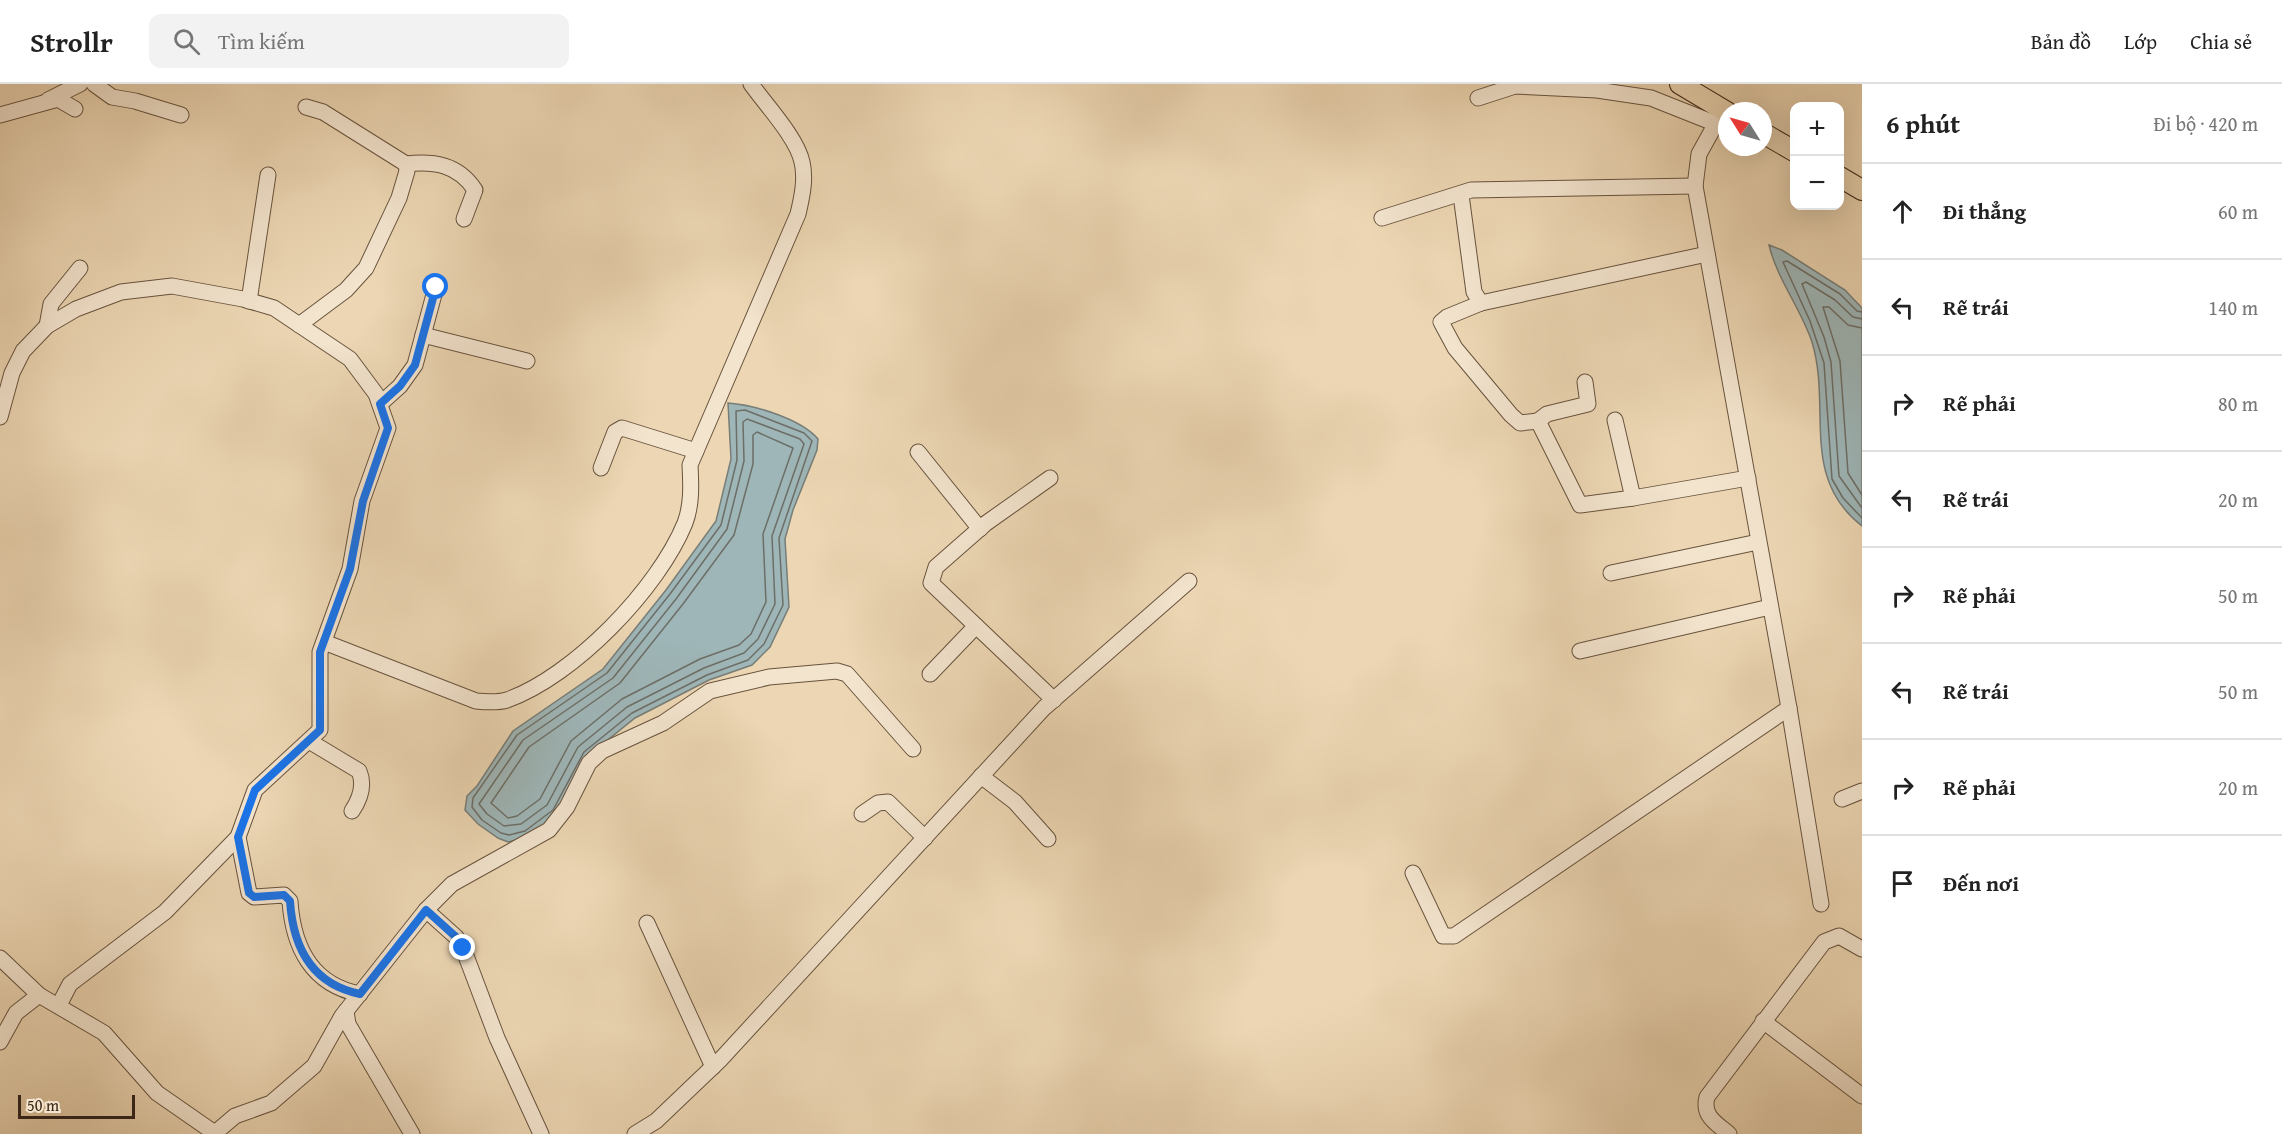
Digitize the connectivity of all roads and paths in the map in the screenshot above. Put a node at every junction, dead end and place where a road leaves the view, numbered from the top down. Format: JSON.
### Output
{"nodes":[{"id":1,"x":80,"y":84,"type":"edge"},
{"id":2,"x":94,"y":84,"type":"edge"},
{"id":3,"x":751,"y":84,"type":"edge"},
{"id":4,"x":1680,"y":84,"type":"edge"},
{"id":5,"x":1478,"y":98,"type":"dead end"},
{"id":6,"x":46,"y":102,"type":"junction"},
{"id":7,"x":306,"y":107,"type":"dead end"},
{"id":8,"x":75,"y":109,"type":"dead end"},
{"id":9,"x":1718,"y":111,"type":"edge"},
{"id":10,"x":1718,"y":113,"type":"edge"},
{"id":11,"x":0,"y":115,"type":"edge"},
{"id":12,"x":182,"y":116,"type":"dead end"},
{"id":13,"x":1718,"y":121,"type":"edge"},
{"id":14,"x":1772,"y":138,"type":"edge"},
{"id":15,"x":1790,"y":149,"type":"edge"},
{"id":16,"x":406,"y":164,"type":"junction"},
{"id":17,"x":268,"y":175,"type":"dead end"},
{"id":18,"x":1844,"y":180,"type":"edge"},
{"id":19,"x":1695,"y":186,"type":"junction"},
{"id":20,"x":1862,"y":190,"type":"edge"},
{"id":21,"x":1461,"y":195,"type":"junction"},
{"id":22,"x":1382,"y":218,"type":"dead end"},
{"id":23,"x":464,"y":219,"type":"dead end"},
{"id":24,"x":1707,"y":254,"type":"junction"},
{"id":25,"x":80,"y":268,"type":"dead end"},
{"id":26,"x":436,"y":287,"type":"dead end"},
{"id":27,"x":249,"y":301,"type":"junction"},
{"id":28,"x":1481,"y":303,"type":"junction"},
{"id":29,"x":298,"y":325,"type":"junction"},
{"id":30,"x":47,"y":326,"type":"junction"},
{"id":31,"x":423,"y":335,"type":"junction"},
{"id":32,"x":527,"y":362,"type":"dead end"},
{"id":33,"x":1585,"y":382,"type":"dead end"},
{"id":34,"x":380,"y":404,"type":"junction"},
{"id":35,"x":0,"y":417,"type":"edge"},
{"id":36,"x":1615,"y":420,"type":"dead end"},
{"id":37,"x":1539,"y":421,"type":"junction"},
{"id":38,"x":696,"y":451,"type":"junction"},
{"id":39,"x":918,"y":452,"type":"dead end"},
{"id":40,"x":601,"y":468,"type":"dead end"},
{"id":41,"x":1050,"y":478,"type":"dead end"},
{"id":42,"x":1748,"y":478,"type":"junction"},
{"id":43,"x":1633,"y":498,"type":"junction"},
{"id":44,"x":980,"y":529,"type":"junction"},
{"id":45,"x":1758,"y":542,"type":"junction"},
{"id":46,"x":1611,"y":573,"type":"dead end"},
{"id":47,"x":1189,"y":581,"type":"dead end"},
{"id":48,"x":1770,"y":607,"type":"junction"},
{"id":49,"x":976,"y":626,"type":"junction"},
{"id":50,"x":324,"y":642,"type":"junction"},
{"id":51,"x":1580,"y":651,"type":"dead end"},
{"id":52,"x":930,"y":674,"type":"dead end"},
{"id":53,"x":1054,"y":700,"type":"junction"},
{"id":54,"x":1789,"y":708,"type":"junction"},
{"id":55,"x":309,"y":741,"type":"junction"},
{"id":56,"x":913,"y":750,"type":"dead end"},
{"id":57,"x":981,"y":776,"type":"junction"},
{"id":58,"x":1862,"y":791,"type":"edge"},
{"id":59,"x":1842,"y":800,"type":"dead end"},
{"id":60,"x":352,"y":811,"type":"dead end"},
{"id":61,"x":862,"y":813,"type":"dead end"},
{"id":62,"x":238,"y":837,"type":"junction"},
{"id":63,"x":925,"y":838,"type":"junction"},
{"id":64,"x":1048,"y":839,"type":"dead end"},
{"id":65,"x":1413,"y":873,"type":"dead end"},
{"id":66,"x":1821,"y":904,"type":"dead end"},
{"id":67,"x":426,"y":910,"type":"junction"},
{"id":68,"x":647,"y":923,"type":"dead end"},
{"id":69,"x":1859,"y":944,"type":"edge"},
{"id":70,"x":0,"y":958,"type":"edge"},
{"id":71,"x":360,"y":994,"type":"junction"},
{"id":72,"x":39,"y":995,"type":"junction"},
{"id":73,"x":59,"y":1005,"type":"junction"},
{"id":74,"x":346,"y":1011,"type":"junction"},
{"id":75,"x":1763,"y":1021,"type":"junction"},
{"id":76,"x":0,"y":1042,"type":"edge"},
{"id":77,"x":713,"y":1067,"type":"junction"},
{"id":78,"x":1862,"y":1096,"type":"edge"},
{"id":79,"x":216,"y":1133,"type":"edge"},
{"id":80,"x":412,"y":1134,"type":"edge"},
{"id":81,"x":541,"y":1134,"type":"edge"},
{"id":82,"x":635,"y":1134,"type":"edge"},
{"id":83,"x":1729,"y":1134,"type":"edge"}],
"edges":[{"from":1,"to":6,"type":"street"},
{"from":2,"to":12,"type":"street"},
{"from":3,"to":38,"type":"street"},
{"from":4,"to":9,"type":"main road"},
{"from":5,"to":10,"type":"street"},
{"from":6,"to":8,"type":"street"},
{"from":6,"to":11,"type":"street"},
{"from":7,"to":16,"type":"street"},
{"from":13,"to":19,"type":"street"},
{"from":14,"to":15,"type":"main road"},
{"from":16,"to":23,"type":"street"},
{"from":16,"to":29,"type":"street"},
{"from":17,"to":27,"type":"street"},
{"from":18,"to":20,"type":"main road"},
{"from":19,"to":21,"type":"street"},
{"from":19,"to":24,"type":"street"},
{"from":21,"to":22,"type":"street"},
{"from":21,"to":28,"type":"street"},
{"from":24,"to":28,"type":"street"},
{"from":24,"to":42,"type":"street"},
{"from":25,"to":30,"type":"street"},
{"from":26,"to":31,"type":"street"},
{"from":27,"to":29,"type":"street"},
{"from":27,"to":30,"type":"street"},
{"from":28,"to":37,"type":"street"},
{"from":29,"to":34,"type":"street"},
{"from":30,"to":35,"type":"street"},
{"from":31,"to":32,"type":"street"},
{"from":31,"to":34,"type":"street"},
{"from":33,"to":37,"type":"street"},
{"from":34,"to":50,"type":"street"},
{"from":36,"to":43,"type":"street"},
{"from":37,"to":43,"type":"street"},
{"from":38,"to":40,"type":"street"},
{"from":38,"to":50,"type":"street"},
{"from":39,"to":44,"type":"street"},
{"from":41,"to":44,"type":"street"},
{"from":42,"to":43,"type":"street"},
{"from":42,"to":45,"type":"street"},
{"from":44,"to":49,"type":"street"},
{"from":45,"to":46,"type":"street"},
{"from":45,"to":48,"type":"street"},
{"from":47,"to":53,"type":"street"},
{"from":48,"to":51,"type":"street"},
{"from":48,"to":54,"type":"street"},
{"from":49,"to":52,"type":"street"},
{"from":49,"to":53,"type":"street"},
{"from":50,"to":55,"type":"street"},
{"from":53,"to":57,"type":"street"},
{"from":54,"to":65,"type":"street"},
{"from":54,"to":66,"type":"street"},
{"from":55,"to":60,"type":"street"},
{"from":55,"to":62,"type":"street"},
{"from":56,"to":67,"type":"street"},
{"from":57,"to":63,"type":"street"},
{"from":57,"to":64,"type":"street"},
{"from":58,"to":59,"type":"street"},
{"from":61,"to":63,"type":"street"},
{"from":62,"to":71,"type":"street"},
{"from":62,"to":73,"type":"street"},
{"from":63,"to":77,"type":"street"},
{"from":67,"to":71,"type":"street"},
{"from":67,"to":81,"type":"street"},
{"from":68,"to":77,"type":"street"},
{"from":69,"to":75,"type":"street"},
{"from":70,"to":72,"type":"street"},
{"from":71,"to":74,"type":"street"},
{"from":72,"to":73,"type":"street"},
{"from":72,"to":76,"type":"street"},
{"from":73,"to":79,"type":"street"},
{"from":74,"to":79,"type":"street"},
{"from":74,"to":80,"type":"street"},
{"from":75,"to":78,"type":"street"},
{"from":75,"to":83,"type":"street"},
{"from":77,"to":82,"type":"street"}]}
